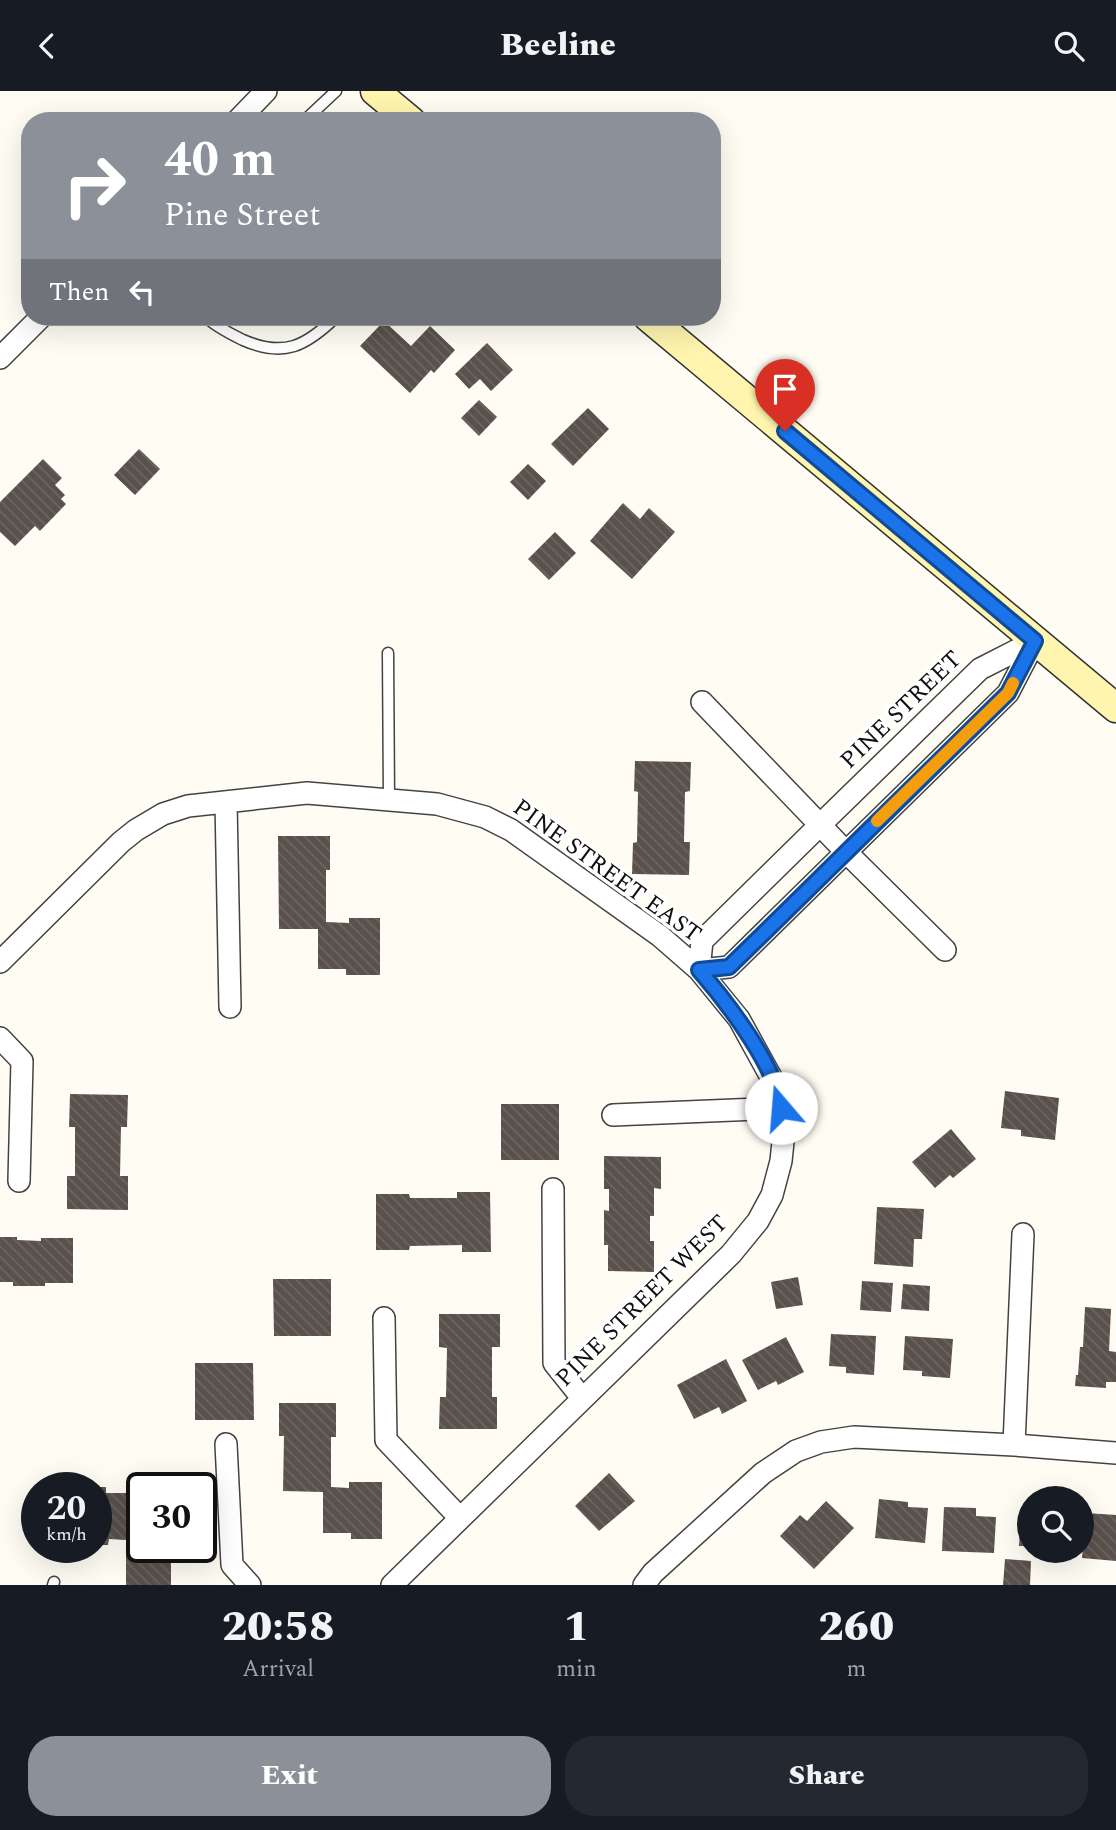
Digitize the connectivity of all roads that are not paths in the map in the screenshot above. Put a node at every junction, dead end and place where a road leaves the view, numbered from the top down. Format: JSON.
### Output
{"nodes":[{"id":1,"x":267,"y":91,"type":"edge"},
{"id":2,"x":336,"y":91,"type":"edge"},
{"id":3,"x":375,"y":91,"type":"edge"},
{"id":4,"x":246,"y":112,"type":"edge"},
{"id":5,"x":314,"y":112,"type":"edge"},
{"id":6,"x":400,"y":112,"type":"edge"},
{"id":7,"x":32,"y":326,"type":"edge"},
{"id":8,"x":219,"y":326,"type":"edge"},
{"id":9,"x":326,"y":326,"type":"edge"},
{"id":10,"x":659,"y":326,"type":"edge"},
{"id":11,"x":0,"y":358,"type":"edge"},
{"id":12,"x":1035,"y":641,"type":"junction"},
{"id":13,"x":388,"y":653,"type":"dead end"},
{"id":14,"x":702,"y":702,"type":"dead end"},
{"id":15,"x":1116,"y":708,"type":"edge"},
{"id":16,"x":388,"y":800,"type":"junction"},
{"id":17,"x":226,"y":802,"type":"junction"},
{"id":18,"x":821,"y":824,"type":"junction"},
{"id":19,"x":846,"y":852,"type":"junction"},
{"id":20,"x":776,"y":869,"type":"junction"},
{"id":21,"x":801,"y":896,"type":"junction"},
{"id":22,"x":945,"y":950,"type":"dead end"},
{"id":23,"x":0,"y":962,"type":"edge"},
{"id":24,"x":699,"y":970,"type":"junction"},
{"id":25,"x":230,"y":1007,"type":"dead end"},
{"id":26,"x":0,"y":1038,"type":"edge"},
{"id":27,"x":781,"y":1108,"type":"junction"},
{"id":28,"x":613,"y":1115,"type":"dead end"},
{"id":29,"x":19,"y":1181,"type":"dead end"},
{"id":30,"x":553,"y":1189,"type":"dead end"},
{"id":31,"x":1023,"y":1234,"type":"dead end"},
{"id":32,"x":384,"y":1318,"type":"dead end"},
{"id":33,"x":582,"y":1398,"type":"junction"},
{"id":34,"x":226,"y":1444,"type":"dead end"},
{"id":35,"x":1014,"y":1445,"type":"junction"},
{"id":36,"x":1116,"y":1453,"type":"edge"},
{"id":37,"x":460,"y":1518,"type":"junction"},
{"id":38,"x":250,"y":1585,"type":"edge"},
{"id":39,"x":392,"y":1585,"type":"edge"},
{"id":40,"x":644,"y":1585,"type":"edge"}],
"edges":[{"from":1,"to":4,"type":"street"},
{"from":2,"to":5,"type":"lane"},
{"from":3,"to":6,"type":"main road"},
{"from":7,"to":11,"type":"street"},
{"from":8,"to":9,"type":"lane"},
{"from":10,"to":12,"type":"main road"},
{"from":12,"to":15,"type":"main road"},
{"from":12,"to":18,"type":"street","name":"PINE STREET"},
{"from":12,"to":19,"type":"street"},
{"from":13,"to":16,"type":"lane"},
{"from":14,"to":18,"type":"street"},
{"from":16,"to":17,"type":"street","name":"PINE STREET EAST"},
{"from":16,"to":24,"type":"street","name":"PINE STREET EAST"},
{"from":17,"to":23,"type":"street","name":"PINE STREET EAST"},
{"from":17,"to":25,"type":"street"},
{"from":18,"to":19,"type":"street"},
{"from":18,"to":20,"type":"street","name":"PINE STREET"},
{"from":19,"to":21,"type":"street"},
{"from":19,"to":22,"type":"street"},
{"from":20,"to":21,"type":"street"},
{"from":20,"to":24,"type":"street","name":"PINE STREET"},
{"from":21,"to":24,"type":"street"},
{"from":24,"to":27,"type":"street","name":"PINE STREET WEST"},
{"from":26,"to":29,"type":"street"},
{"from":27,"to":28,"type":"street"},
{"from":27,"to":33,"type":"street","name":"PINE STREET WEST"},
{"from":30,"to":33,"type":"street"},
{"from":31,"to":35,"type":"street"},
{"from":32,"to":37,"type":"street"},
{"from":33,"to":37,"type":"street","name":"PINE STREET WEST"},
{"from":34,"to":38,"type":"street"},
{"from":35,"to":36,"type":"street"},
{"from":35,"to":40,"type":"street"},
{"from":37,"to":39,"type":"street","name":"PINE STREET WEST"}]}
